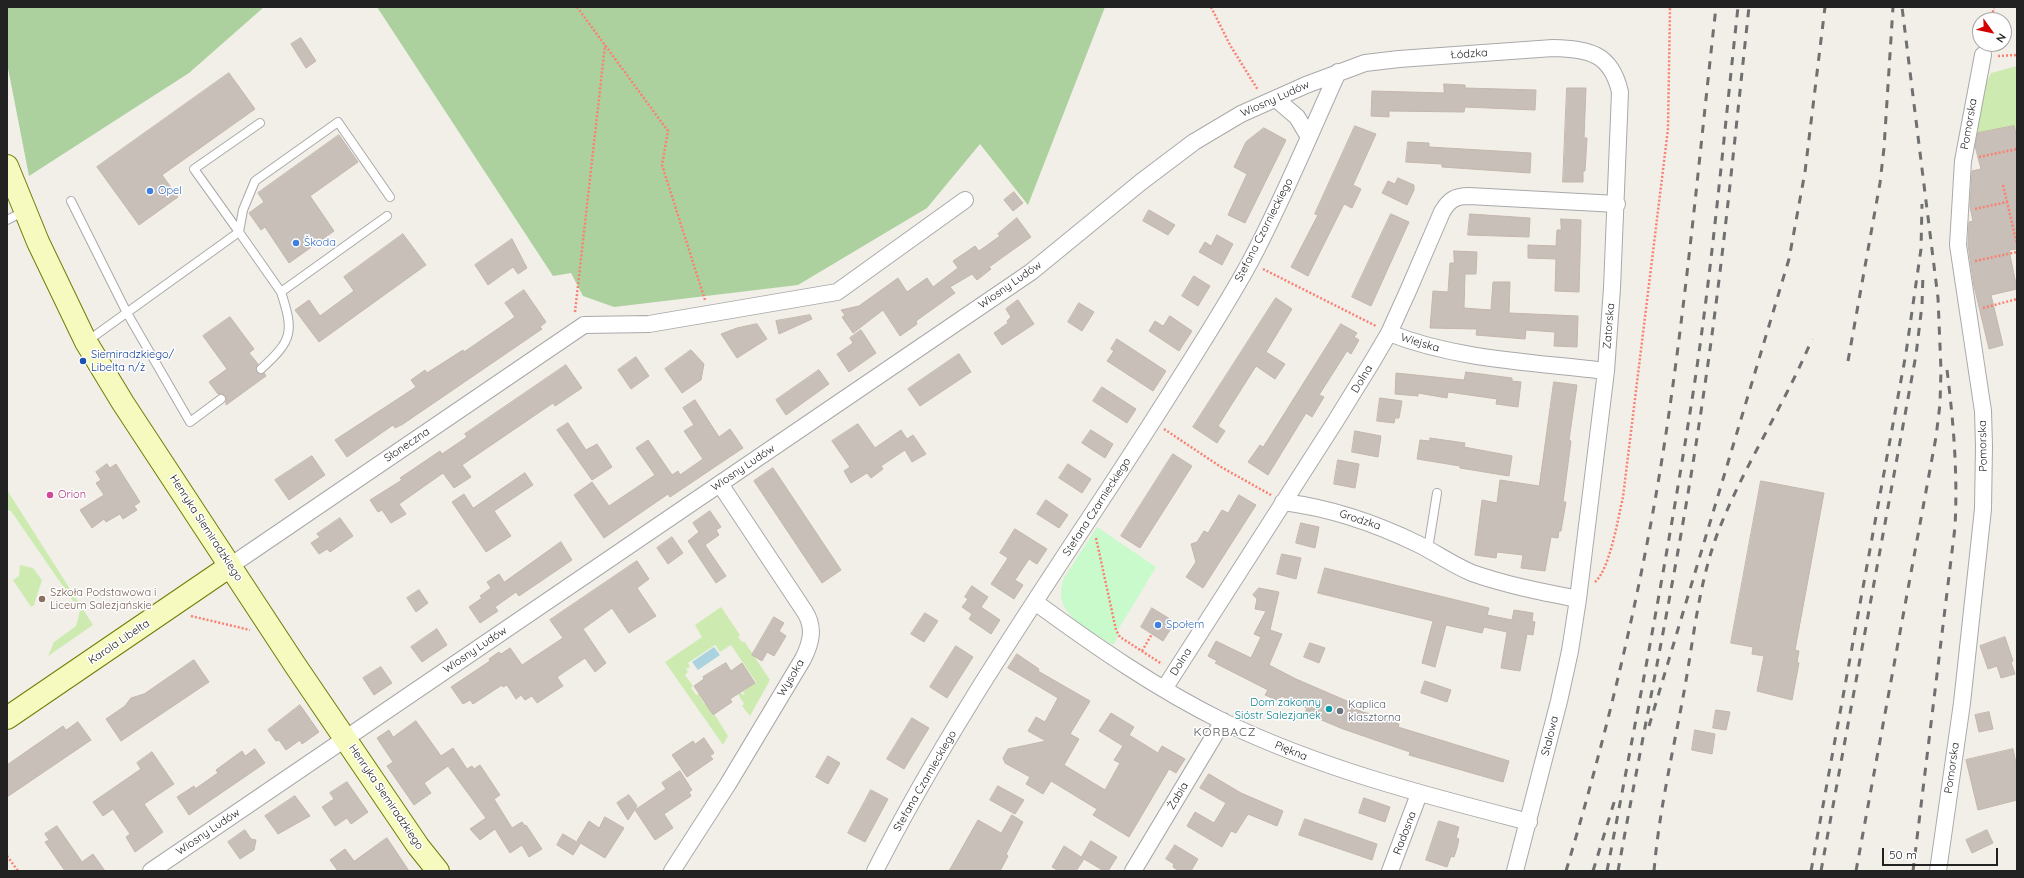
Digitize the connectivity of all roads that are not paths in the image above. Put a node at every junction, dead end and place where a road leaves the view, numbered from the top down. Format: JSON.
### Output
{"nodes":[{"id":1,"x":1983,"y":55,"type":"road end"},
{"id":2,"x":1601,"y":58,"type":"joint"},
{"id":3,"x":1338,"y":72,"type":"junction"},
{"id":4,"x":1272,"y":100,"type":"junction"},
{"id":5,"x":260,"y":123,"type":"dead end"},
{"id":6,"x":1309,"y":137,"type":"junction"},
{"id":7,"x":7,"y":166,"type":"edge"},
{"id":8,"x":390,"y":197,"type":"dead end"},
{"id":9,"x":965,"y":200,"type":"dead end"},
{"id":10,"x":71,"y":201,"type":"dead end"},
{"id":11,"x":1617,"y":204,"type":"junction"},
{"id":12,"x":16,"y":215,"type":"edge"},
{"id":13,"x":387,"y":216,"type":"dead end"},
{"id":14,"x":239,"y":232,"type":"junction"},
{"id":15,"x":282,"y":292,"type":"junction"},
{"id":16,"x":127,"y":313,"type":"junction"},
{"id":17,"x":1389,"y":333,"type":"junction"},
{"id":18,"x":86,"y":342,"type":"junction"},
{"id":19,"x":261,"y":369,"type":"dead end"},
{"id":20,"x":1606,"y":371,"type":"junction"},
{"id":21,"x":221,"y":399,"type":"dead end"},
{"id":22,"x":720,"y":484,"type":"junction"},
{"id":23,"x":1437,"y":493,"type":"dead end"},
{"id":24,"x":1283,"y":502,"type":"junction"},
{"id":25,"x":1428,"y":549,"type":"junction"},
{"id":26,"x":230,"y":566,"type":"junction"},
{"id":27,"x":1578,"y":599,"type":"junction"},
{"id":28,"x":1035,"y":602,"type":"junction"},
{"id":29,"x":1164,"y":689,"type":"junction"},
{"id":30,"x":7,"y":718,"type":"edge"},
{"id":31,"x":1223,"y":721,"type":"junction"},
{"id":32,"x":346,"y":739,"type":"junction"},
{"id":33,"x":1419,"y":794,"type":"junction"},
{"id":34,"x":1528,"y":822,"type":"junction"},
{"id":35,"x":151,"y":871,"type":"edge"},
{"id":36,"x":438,"y":871,"type":"edge"},
{"id":37,"x":672,"y":871,"type":"edge"},
{"id":38,"x":875,"y":871,"type":"edge"},
{"id":39,"x":1133,"y":871,"type":"edge"},
{"id":40,"x":1390,"y":871,"type":"edge"},
{"id":41,"x":1516,"y":871,"type":"edge"},
{"id":42,"x":1938,"y":871,"type":"edge"}],
"edges":[{"from":1,"to":42,"type":"street","name":"Pomorska"},
{"from":2,"to":3,"type":"street","name":"Łódzka"},
{"from":2,"to":11,"type":"street","name":"Zatorska"},
{"from":3,"to":4,"type":"street","name":"Wiosny Ludów"},
{"from":3,"to":6,"type":"street","name":"Stefana Czarnieckiego"},
{"from":4,"to":6,"type":"street"},
{"from":4,"to":22,"type":"street","name":"Wiosny Ludów"},
{"from":5,"to":14,"type":"lane"},
{"from":6,"to":28,"type":"street","name":"Stefana Czarnieckiego"},
{"from":7,"to":12,"type":"main road","name":"Henryka Siemiradzkiego"},
{"from":8,"to":14,"type":"lane"},
{"from":9,"to":26,"type":"street","name":"Słoneczna"},
{"from":10,"to":16,"type":"lane"},
{"from":11,"to":17,"type":"street","name":"Dolna"},
{"from":11,"to":20,"type":"street","name":"Zatorska"},
{"from":12,"to":18,"type":"main road","name":"Henryka Siemiradzkiego"},
{"from":13,"to":15,"type":"lane"},
{"from":14,"to":15,"type":"lane"},
{"from":14,"to":16,"type":"lane"},
{"from":15,"to":19,"type":"lane"},
{"from":16,"to":18,"type":"lane"},
{"from":16,"to":21,"type":"lane"},
{"from":17,"to":20,"type":"street","name":"Wiejska"},
{"from":17,"to":24,"type":"street","name":"Dolna"},
{"from":18,"to":26,"type":"main road","name":"Henryka Siemiradzkiego"},
{"from":20,"to":27,"type":"street","name":"Zatorska"},
{"from":22,"to":32,"type":"street","name":"Wiosny Ludów"},
{"from":22,"to":37,"type":"street","name":"Wysoka"},
{"from":23,"to":25,"type":"lane"},
{"from":24,"to":25,"type":"street","name":"Grodzka"},
{"from":24,"to":29,"type":"street","name":"Dolna"},
{"from":25,"to":27,"type":"street","name":"Grodzka"},
{"from":26,"to":30,"type":"main road","name":"Karola Libelta"},
{"from":26,"to":32,"type":"main road","name":"Henryka Siemiradzkiego"},
{"from":27,"to":34,"type":"street","name":"Stalowa"},
{"from":28,"to":29,"type":"street","name":"Piękna"},
{"from":28,"to":38,"type":"street","name":"Stefana Czarnieckiego"},
{"from":29,"to":31,"type":"street","name":"Piękna"},
{"from":31,"to":33,"type":"street","name":"Piękna"},
{"from":31,"to":39,"type":"street","name":"Żabia"},
{"from":32,"to":35,"type":"street","name":"Wiosny Ludów"},
{"from":32,"to":36,"type":"main road","name":"Henryka Siemiradzkiego"},
{"from":33,"to":34,"type":"street","name":"Piękna"},
{"from":33,"to":40,"type":"street","name":"Radosna"},
{"from":34,"to":41,"type":"street","name":"Stalowa"}]}
